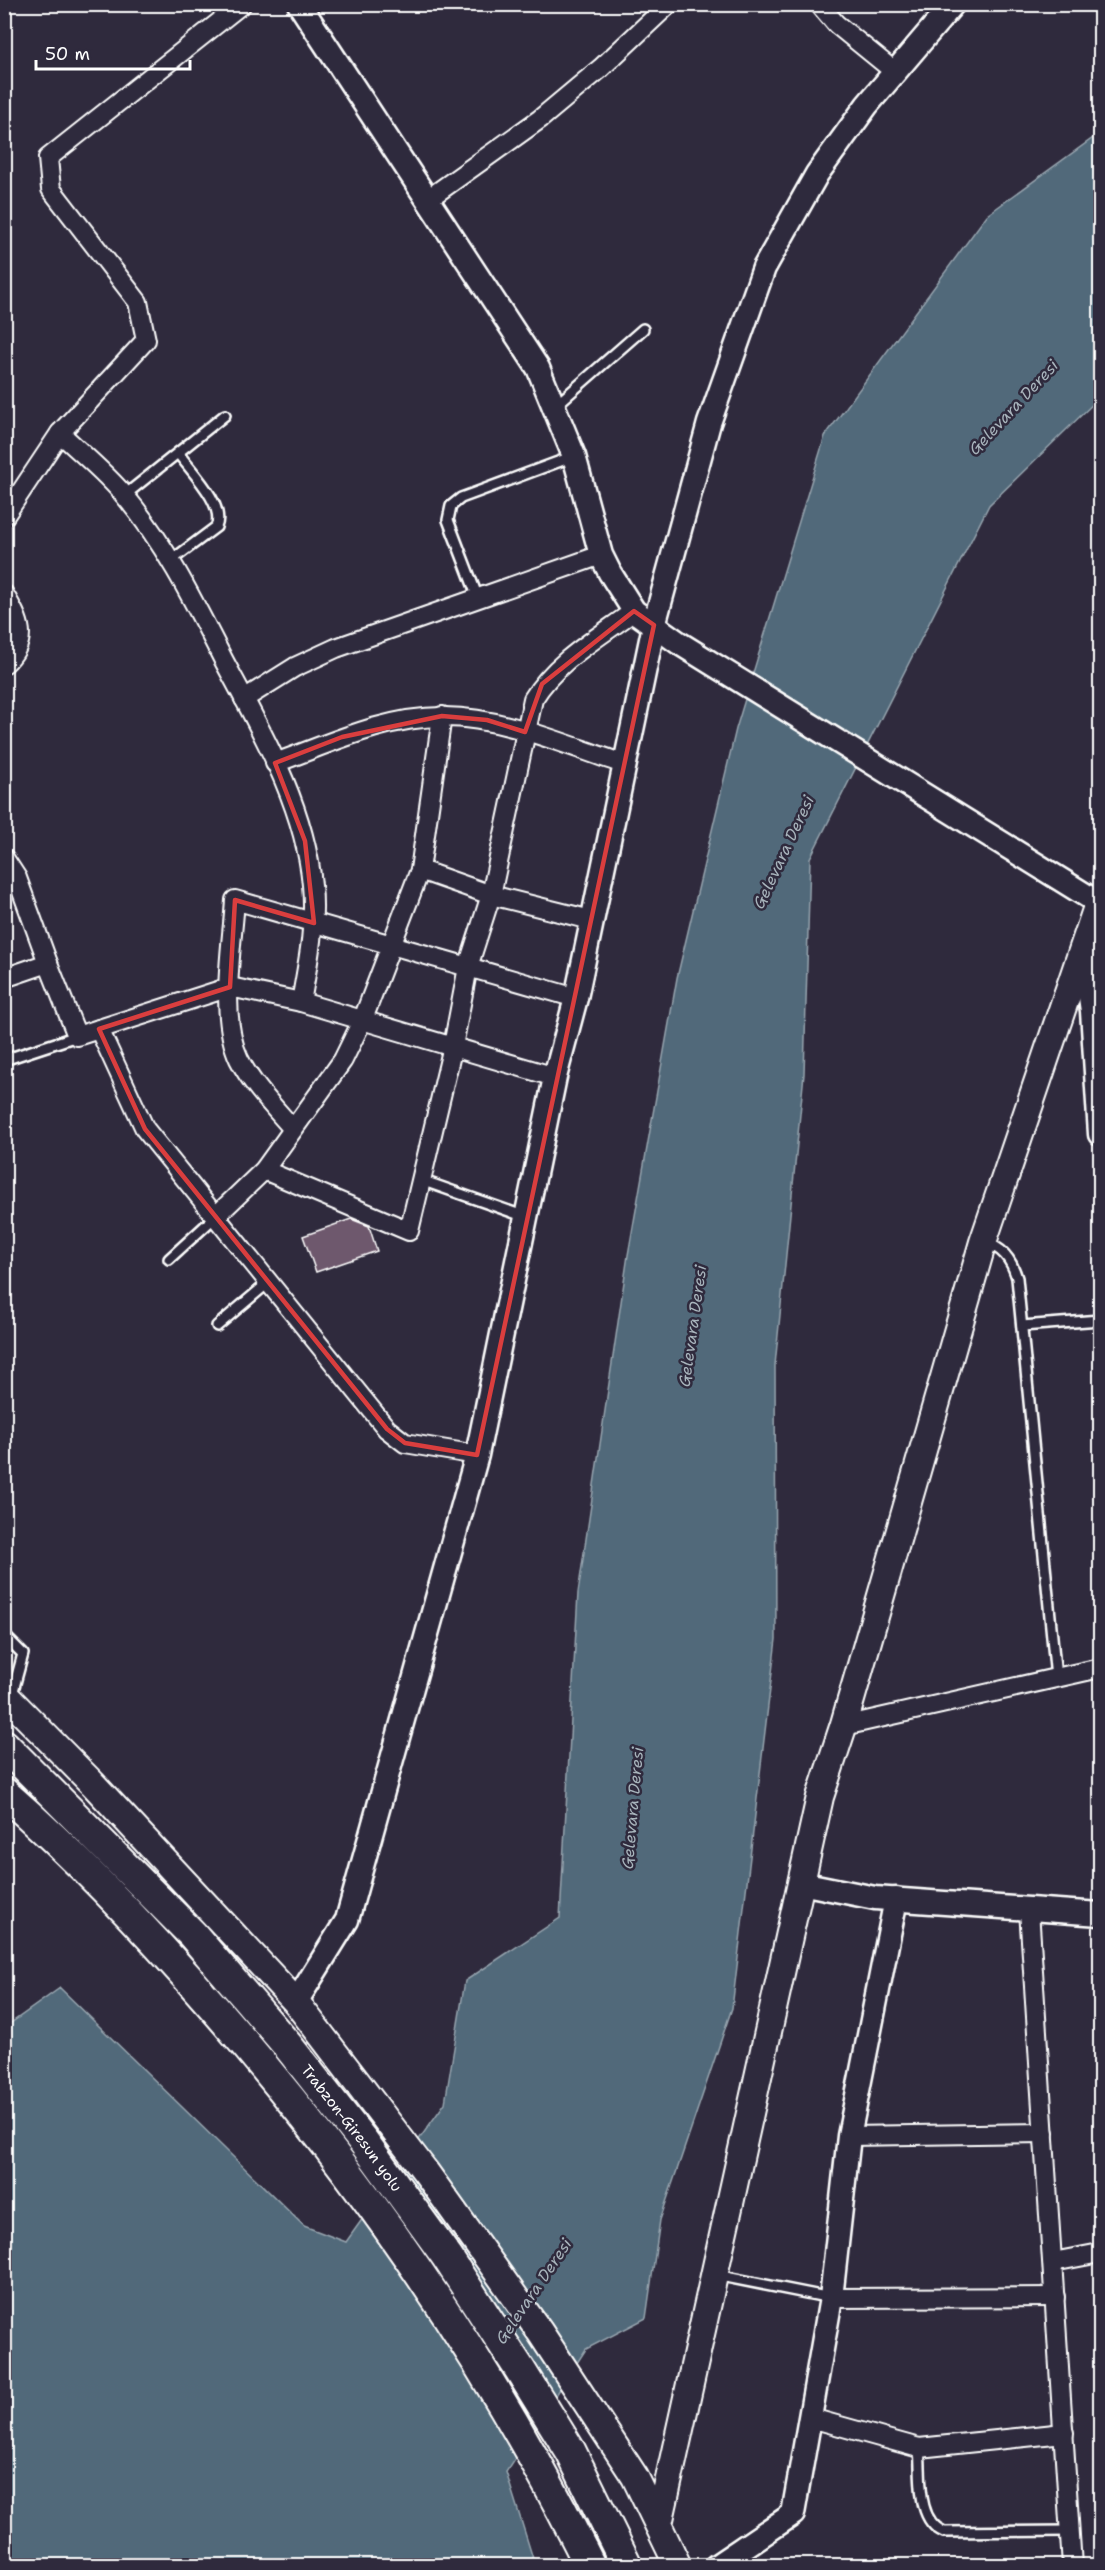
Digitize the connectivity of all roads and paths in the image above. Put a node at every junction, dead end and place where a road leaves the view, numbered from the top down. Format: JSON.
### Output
{"nodes":[{"id":1,"x":242,"y":4,"type":"edge"},
{"id":2,"x":298,"y":4,"type":"edge"},
{"id":3,"x":669,"y":4,"type":"edge"},
{"id":4,"x":819,"y":4,"type":"edge"},
{"id":5,"x":953,"y":4,"type":"edge"},
{"id":6,"x":895,"y":72,"type":"junction"},
{"id":7,"x":428,"y":199,"type":"junction"},
{"id":8,"x":643,"y":328,"type":"dead end"},
{"id":9,"x":555,"y":407,"type":"junction"},
{"id":10,"x":225,"y":415,"type":"dead end"},
{"id":11,"x":60,"y":433,"type":"junction"},
{"id":12,"x":178,"y":453,"type":"junction"},
{"id":13,"x":574,"y":456,"type":"junction"},
{"id":14,"x":125,"y":495,"type":"junction"},
{"id":15,"x":4,"y":517,"type":"edge"},
{"id":16,"x":601,"y":555,"type":"junction"},
{"id":17,"x":172,"y":560,"type":"junction"},
{"id":18,"x":4,"y":594,"type":"edge"},
{"id":19,"x":478,"y":598,"type":"junction"},
{"id":20,"x":634,"y":610,"type":"junction"},
{"id":21,"x":654,"y":625,"type":"junction"},
{"id":22,"x":4,"y":664,"type":"edge"},
{"id":23,"x":244,"y":699,"type":"junction"},
{"id":24,"x":442,"y":716,"type":"junction"},
{"id":25,"x":525,"y":732,"type":"junction"},
{"id":26,"x":275,"y":763,"type":"junction"},
{"id":27,"x":624,"y":764,"type":"junction"},
{"id":28,"x":4,"y":858,"type":"edge"},
{"id":29,"x":420,"y":870,"type":"junction"},
{"id":30,"x":491,"y":895,"type":"junction"},
{"id":31,"x":1097,"y":900,"type":"edge"},
{"id":32,"x":591,"y":920,"type":"junction"},
{"id":33,"x":315,"y":923,"type":"junction"},
{"id":34,"x":390,"y":943,"type":"junction"},
{"id":35,"x":1083,"y":944,"type":"junction"},
{"id":36,"x":48,"y":963,"type":"junction"},
{"id":37,"x":468,"y":967,"type":"junction"},
{"id":38,"x":4,"y":978,"type":"edge"},
{"id":39,"x":230,"y":987,"type":"junction"},
{"id":40,"x":576,"y":998,"type":"junction"},
{"id":41,"x":301,"y":1002,"type":"junction"},
{"id":42,"x":363,"y":1020,"type":"junction"},
{"id":43,"x":99,"y":1029,"type":"junction"},
{"id":44,"x":77,"y":1036,"type":"junction"},
{"id":45,"x":453,"y":1046,"type":"junction"},
{"id":46,"x":4,"y":1060,"type":"edge"},
{"id":47,"x":555,"y":1077,"type":"junction"},
{"id":48,"x":293,"y":1128,"type":"junction"},
{"id":49,"x":1101,"y":1134,"type":"edge"},
{"id":50,"x":264,"y":1170,"type":"junction"},
{"id":51,"x":421,"y":1179,"type":"junction"},
{"id":52,"x":216,"y":1216,"type":"junction"},
{"id":53,"x":526,"y":1217,"type":"junction"},
{"id":54,"x":983,"y":1242,"type":"junction"},
{"id":55,"x":169,"y":1258,"type":"dead end"},
{"id":56,"x":269,"y":1282,"type":"junction"},
{"id":57,"x":1101,"y":1320,"type":"edge"},
{"id":58,"x":217,"y":1326,"type":"dead end"},
{"id":59,"x":1022,"y":1326,"type":"junction"},
{"id":60,"x":477,"y":1455,"type":"junction"},
{"id":61,"x":4,"y":1635,"type":"edge"},
{"id":62,"x":1101,"y":1668,"type":"edge"},
{"id":63,"x":1056,"y":1678,"type":"junction"},
{"id":64,"x":7,"y":1697,"type":"edge"},
{"id":65,"x":844,"y":1724,"type":"junction"},
{"id":66,"x":4,"y":1746,"type":"edge"},
{"id":67,"x":4,"y":1793,"type":"edge"},
{"id":68,"x":801,"y":1883,"type":"junction"},
{"id":69,"x":896,"y":1899,"type":"junction"},
{"id":70,"x":1029,"y":1910,"type":"junction"},
{"id":71,"x":1101,"y":1914,"type":"edge"},
{"id":72,"x":296,"y":2002,"type":"junction"},
{"id":73,"x":1044,"y":2133,"type":"junction"},
{"id":74,"x":849,"y":2136,"type":"junction"},
{"id":75,"x":1101,"y":2253,"type":"edge"},
{"id":76,"x":1053,"y":2262,"type":"junction"},
{"id":77,"x":714,"y":2275,"type":"junction"},
{"id":78,"x":1055,"y":2297,"type":"junction"},
{"id":79,"x":831,"y":2298,"type":"junction"},
{"id":80,"x":811,"y":2418,"type":"junction"},
{"id":81,"x":1064,"y":2433,"type":"junction"},
{"id":82,"x":919,"y":2448,"type":"junction"},
{"id":83,"x":659,"y":2524,"type":"junction"},
{"id":84,"x":1070,"y":2531,"type":"junction"},
{"id":85,"x":590,"y":2565,"type":"edge"},
{"id":86,"x":627,"y":2565,"type":"edge"},
{"id":87,"x":678,"y":2565,"type":"edge"},
{"id":88,"x":716,"y":2565,"type":"edge"},
{"id":89,"x":1072,"y":2565,"type":"edge"}],
"edges":[{"from":1,"to":11,"type":"street"},
{"from":2,"to":7,"type":"street"},
{"from":3,"to":7,"type":"street"},
{"from":4,"to":6,"type":"street"},
{"from":5,"to":6,"type":"street"},
{"from":6,"to":21,"type":"street"},
{"from":7,"to":9,"type":"street"},
{"from":8,"to":9,"type":"lane"},
{"from":9,"to":13,"type":"street"},
{"from":10,"to":12,"type":"lane"},
{"from":11,"to":14,"type":"street"},
{"from":11,"to":15,"type":"street"},
{"from":12,"to":14,"type":"lane"},
{"from":12,"to":17,"type":"lane"},
{"from":13,"to":16,"type":"street"},
{"from":13,"to":19,"type":"lane"},
{"from":14,"to":17,"type":"street"},
{"from":16,"to":19,"type":"street"},
{"from":16,"to":20,"type":"street"},
{"from":17,"to":23,"type":"street"},
{"from":18,"to":22,"type":"street"},
{"from":19,"to":23,"type":"street"},
{"from":20,"to":21,"type":"street"},
{"from":20,"to":25,"type":"street"},
{"from":21,"to":27,"type":"street"},
{"from":21,"to":31,"type":"street"},
{"from":23,"to":26,"type":"street"},
{"from":24,"to":25,"type":"street"},
{"from":24,"to":26,"type":"street"},
{"from":24,"to":29,"type":"street"},
{"from":25,"to":27,"type":"street"},
{"from":25,"to":30,"type":"street"},
{"from":26,"to":33,"type":"street"},
{"from":27,"to":32,"type":"street"},
{"from":28,"to":36,"type":"street"},
{"from":29,"to":30,"type":"street"},
{"from":29,"to":34,"type":"street"},
{"from":30,"to":32,"type":"street"},
{"from":30,"to":37,"type":"street"},
{"from":31,"to":35,"type":"main road"},
{"from":32,"to":40,"type":"street"},
{"from":33,"to":34,"type":"street"},
{"from":33,"to":39,"type":"street"},
{"from":33,"to":41,"type":"street"},
{"from":34,"to":37,"type":"street"},
{"from":34,"to":42,"type":"street"},
{"from":35,"to":49,"type":"street"},
{"from":35,"to":54,"type":"main road"},
{"from":36,"to":38,"type":"street"},
{"from":36,"to":44,"type":"street"},
{"from":37,"to":40,"type":"street"},
{"from":37,"to":45,"type":"street"},
{"from":39,"to":41,"type":"street"},
{"from":39,"to":43,"type":"street"},
{"from":39,"to":48,"type":"street"},
{"from":40,"to":47,"type":"street"},
{"from":41,"to":42,"type":"street"},
{"from":42,"to":45,"type":"street"},
{"from":42,"to":48,"type":"street"},
{"from":43,"to":44,"type":"street"},
{"from":43,"to":52,"type":"street"},
{"from":44,"to":46,"type":"lane"},
{"from":45,"to":47,"type":"street"},
{"from":45,"to":51,"type":"street"},
{"from":47,"to":53,"type":"street"},
{"from":48,"to":50,"type":"street"},
{"from":50,"to":51,"type":"street"},
{"from":50,"to":52,"type":"street"},
{"from":51,"to":53,"type":"lane"},
{"from":52,"to":55,"type":"lane"},
{"from":52,"to":56,"type":"street"},
{"from":53,"to":60,"type":"street"},
{"from":54,"to":59,"type":"lane"},
{"from":54,"to":65,"type":"main road"},
{"from":56,"to":58,"type":"lane"},
{"from":56,"to":60,"type":"street"},
{"from":57,"to":59,"type":"lane"},
{"from":59,"to":63,"type":"lane"},
{"from":60,"to":72,"type":"street"},
{"from":61,"to":64,"type":"lane"},
{"from":62,"to":63,"type":"street"},
{"from":63,"to":65,"type":"street"},
{"from":64,"to":72,"type":"main road"},
{"from":65,"to":68,"type":"main road"},
{"from":66,"to":86,"type":"highway","name":"Trabzon-Giresun yolu"},
{"from":67,"to":85,"type":"highway","name":"Trabzon-Giresun yolu"},
{"from":68,"to":69,"type":"street"},
{"from":68,"to":77,"type":"main road"},
{"from":69,"to":70,"type":"street"},
{"from":69,"to":74,"type":"street"},
{"from":70,"to":71,"type":"street"},
{"from":70,"to":73,"type":"street"},
{"from":72,"to":83,"type":"main road"},
{"from":73,"to":74,"type":"street"},
{"from":73,"to":76,"type":"street"},
{"from":74,"to":79,"type":"street"},
{"from":75,"to":76,"type":"street"},
{"from":76,"to":78,"type":"street"},
{"from":77,"to":79,"type":"lane"},
{"from":77,"to":83,"type":"main road"},
{"from":78,"to":79,"type":"street"},
{"from":78,"to":81,"type":"street"},
{"from":79,"to":80,"type":"street"},
{"from":80,"to":82,"type":"street"},
{"from":80,"to":88,"type":"street"},
{"from":81,"to":82,"type":"street"},
{"from":81,"to":84,"type":"street"},
{"from":82,"to":84,"type":"lane"},
{"from":83,"to":87,"type":"main road"},
{"from":84,"to":89,"type":"street"}]}
